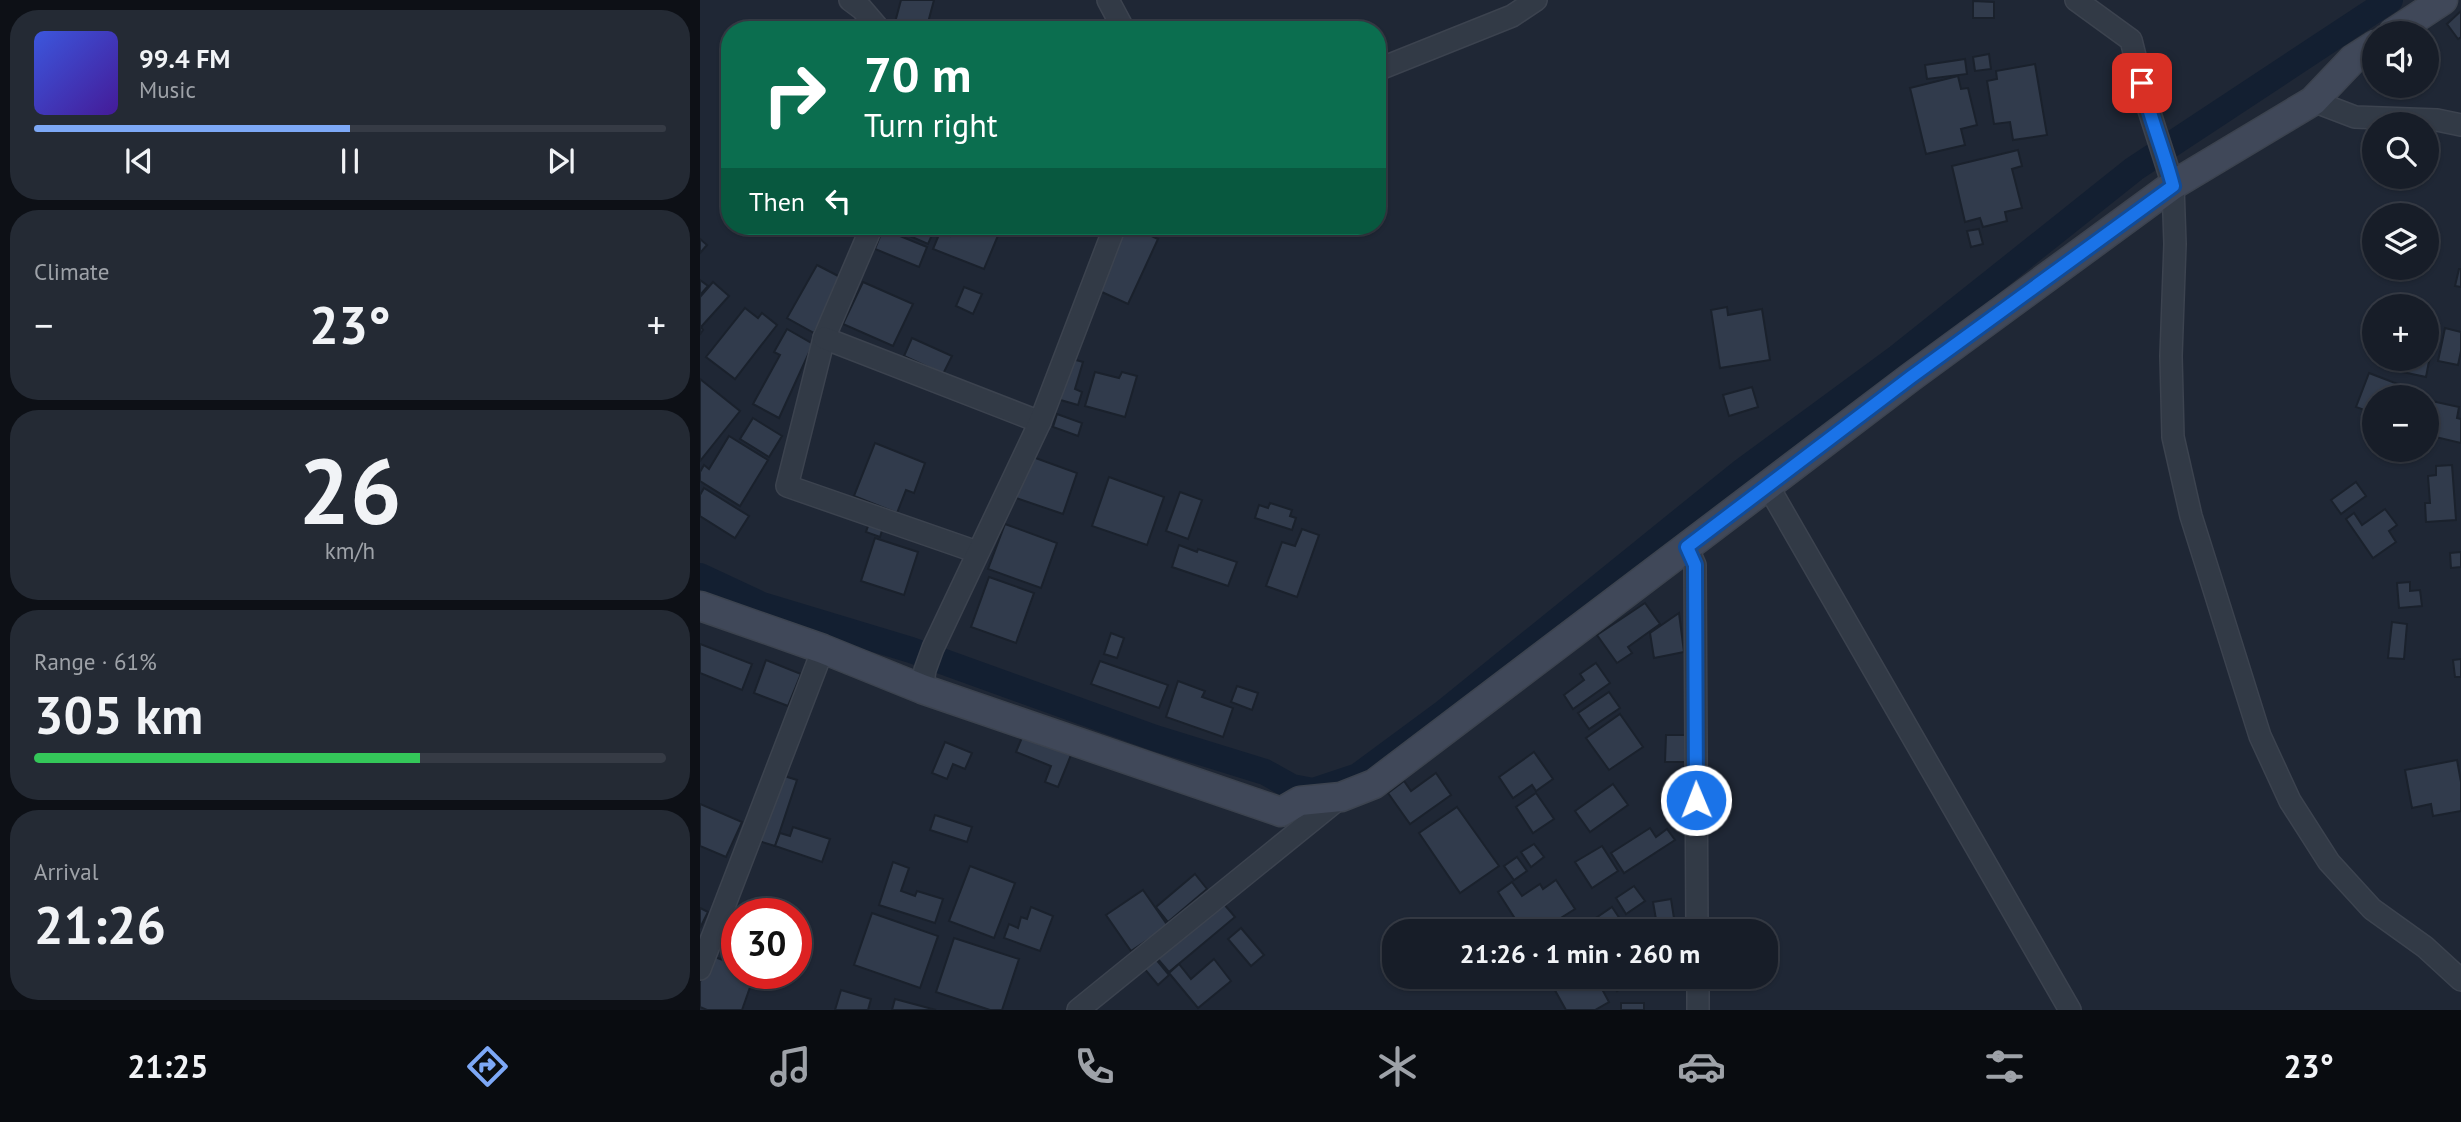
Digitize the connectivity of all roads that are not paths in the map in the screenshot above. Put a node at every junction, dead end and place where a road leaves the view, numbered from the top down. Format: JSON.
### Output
{"nodes":[{"id":1,"x":1108,"y":0,"type":"edge"},
{"id":2,"x":1536,"y":0,"type":"edge"},
{"id":3,"x":2076,"y":0,"type":"edge"},
{"id":4,"x":2443,"y":0,"type":"edge"},
{"id":5,"x":859,"y":3,"type":"edge"},
{"id":6,"x":873,"y":21,"type":"edge"},
{"id":7,"x":1119,"y":21,"type":"edge"},
{"id":8,"x":2411,"y":21,"type":"edge"},
{"id":9,"x":2362,"y":53,"type":"edge"},
{"id":10,"x":1386,"y":66,"type":"edge"},
{"id":11,"x":2313,"y":101,"type":"junction"},
{"id":12,"x":2461,"y":125,"type":"edge"},
{"id":13,"x":2173,"y":186,"type":"junction"},
{"id":14,"x":868,"y":235,"type":"edge"},
{"id":15,"x":1112,"y":235,"type":"edge"},
{"id":16,"x":824,"y":338,"type":"junction"},
{"id":17,"x":1040,"y":422,"type":"junction"},
{"id":18,"x":1768,"y":486,"type":"junction"},
{"id":19,"x":1687,"y":547,"type":"junction"},
{"id":20,"x":977,"y":552,"type":"junction"},
{"id":21,"x":700,"y":606,"type":"edge"},
{"id":22,"x":823,"y":649,"type":"junction"},
{"id":23,"x":923,"y":679,"type":"junction"},
{"id":24,"x":1341,"y":797,"type":"junction"},
{"id":25,"x":1698,"y":919,"type":"edge"},
{"id":26,"x":700,"y":969,"type":"edge"},
{"id":27,"x":2461,"y":980,"type":"edge"},
{"id":28,"x":1698,"y":989,"type":"edge"},
{"id":29,"x":1078,"y":1010,"type":"edge"},
{"id":30,"x":1698,"y":1010,"type":"edge"},
{"id":31,"x":2070,"y":1010,"type":"edge"}],
"edges":[{"from":1,"to":7,"type":"street"},
{"from":2,"to":10,"type":"street"},
{"from":3,"to":13,"type":"street"},
{"from":4,"to":8,"type":"street"},
{"from":5,"to":6,"type":"street"},
{"from":9,"to":11,"type":"street"},
{"from":11,"to":12,"type":"street"},
{"from":11,"to":13,"type":"street"},
{"from":13,"to":18,"type":"street"},
{"from":13,"to":27,"type":"street"},
{"from":14,"to":16,"type":"street"},
{"from":15,"to":17,"type":"street"},
{"from":16,"to":17,"type":"street"},
{"from":16,"to":20,"type":"street"},
{"from":17,"to":20,"type":"street"},
{"from":18,"to":19,"type":"street"},
{"from":18,"to":31,"type":"street"},
{"from":19,"to":24,"type":"street"},
{"from":19,"to":25,"type":"street"},
{"from":20,"to":23,"type":"street"},
{"from":21,"to":22,"type":"street"},
{"from":22,"to":23,"type":"street"},
{"from":22,"to":26,"type":"street"},
{"from":23,"to":24,"type":"street"},
{"from":24,"to":29,"type":"street"},
{"from":28,"to":30,"type":"street"}]}
